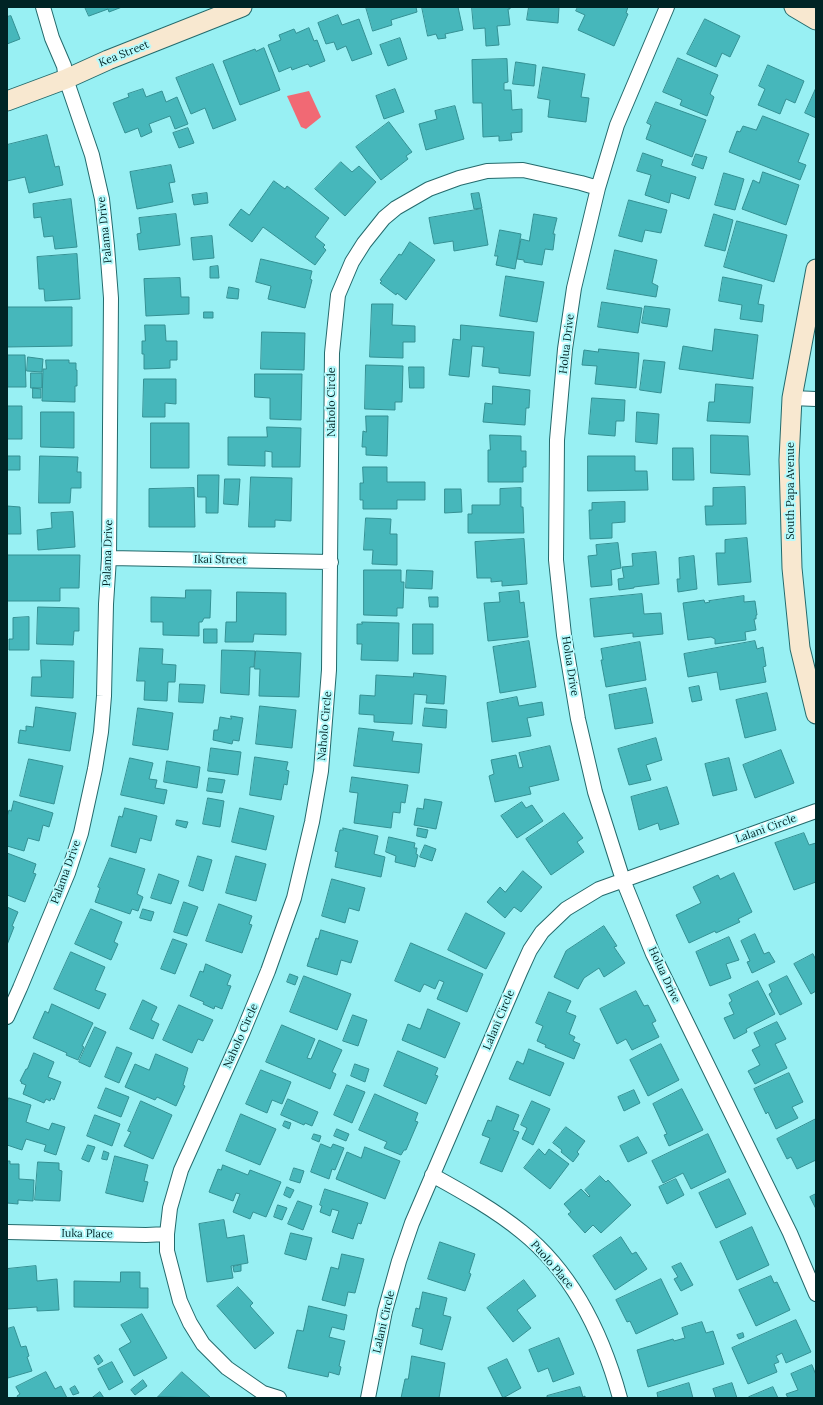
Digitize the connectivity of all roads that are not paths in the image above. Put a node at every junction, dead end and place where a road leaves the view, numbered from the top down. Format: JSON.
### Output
{"nodes":[{"id":1,"x":43,"y":7,"type":"edge"},
{"id":2,"x":242,"y":7,"type":"edge"},
{"id":3,"x":667,"y":7,"type":"edge"},
{"id":4,"x":794,"y":7,"type":"edge"},
{"id":5,"x":816,"y":20,"type":"edge"},
{"id":6,"x":66,"y":79,"type":"junction"},
{"id":7,"x":7,"y":101,"type":"edge"},
{"id":8,"x":598,"y":188,"type":"junction"},
{"id":9,"x":816,"y":269,"type":"edge"},
{"id":10,"x":792,"y":398,"type":"junction"},
{"id":11,"x":816,"y":399,"type":"edge"},
{"id":12,"x":109,"y":558,"type":"junction"},
{"id":13,"x":331,"y":562,"type":"junction"},
{"id":14,"x":816,"y":714,"type":"edge"},
{"id":15,"x":816,"y":811,"type":"edge"},
{"id":16,"x":623,"y":880,"type":"junction"},
{"id":17,"x":7,"y":1017,"type":"edge"},
{"id":18,"x":432,"y":1175,"type":"junction"},
{"id":19,"x":7,"y":1232,"type":"edge"},
{"id":20,"x":167,"y":1234,"type":"junction"},
{"id":21,"x":816,"y":1294,"type":"edge"},
{"id":22,"x":279,"y":1398,"type":"edge"},
{"id":23,"x":368,"y":1398,"type":"edge"},
{"id":24,"x":620,"y":1398,"type":"edge"}],
"edges":[{"from":1,"to":6,"type":"street","name":"Palama Drive"},
{"from":2,"to":6,"type":"street","name":"Kea Street"},
{"from":3,"to":8,"type":"street","name":"Holua Drive"},
{"from":4,"to":5,"type":"street"},
{"from":6,"to":7,"type":"street","name":"Kea Street"},
{"from":6,"to":12,"type":"street","name":"Palama Drive"},
{"from":8,"to":13,"type":"street","name":"Naholo Circle"},
{"from":8,"to":16,"type":"street","name":"Holua Drive"},
{"from":9,"to":10,"type":"street","name":"South Papa Avenue"},
{"from":10,"to":11,"type":"street"},
{"from":10,"to":14,"type":"street","name":"South Papa Avenue"},
{"from":12,"to":13,"type":"street","name":"Ikai Street"},
{"from":12,"to":17,"type":"street","name":"Palama Drive"},
{"from":13,"to":20,"type":"street","name":"Naholo Circle"},
{"from":15,"to":16,"type":"street","name":"Lalani Circle"},
{"from":16,"to":18,"type":"street","name":"Lalani Circle"},
{"from":16,"to":21,"type":"street","name":"Holua Drive"},
{"from":18,"to":23,"type":"street","name":"Lalani Circle"},
{"from":18,"to":24,"type":"street","name":"Puolo Place"},
{"from":19,"to":20,"type":"street","name":"Iuka Place"},
{"from":20,"to":22,"type":"street","name":"Naholo Circle"}]}
